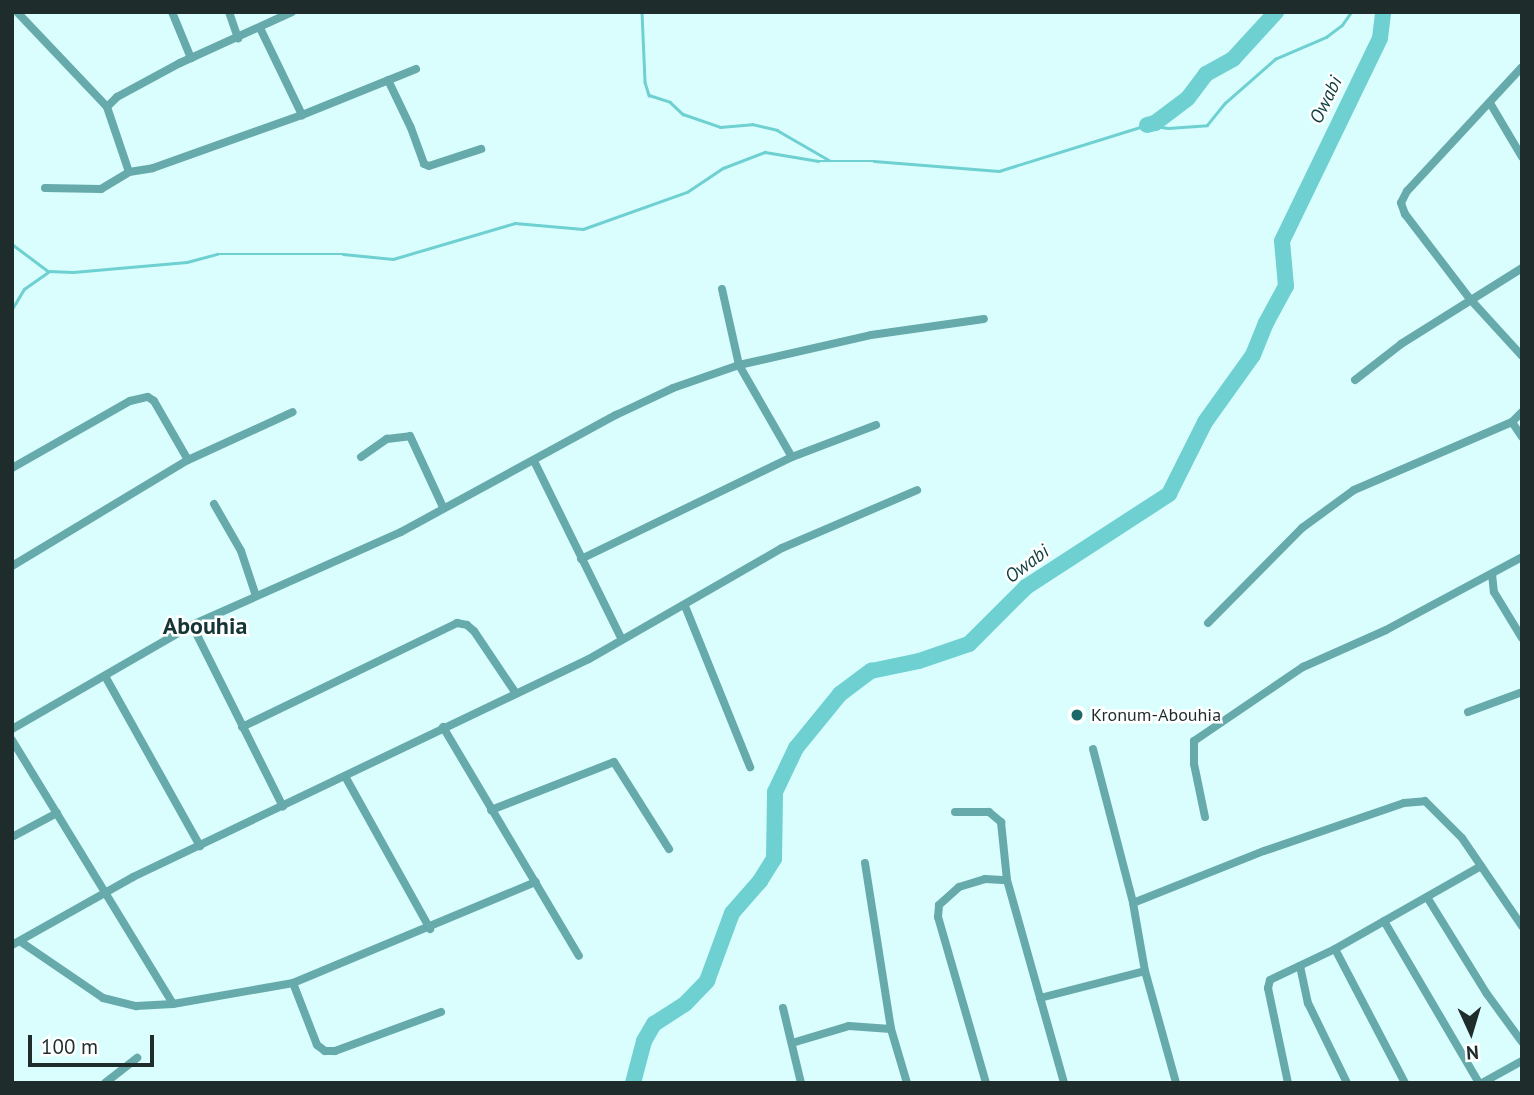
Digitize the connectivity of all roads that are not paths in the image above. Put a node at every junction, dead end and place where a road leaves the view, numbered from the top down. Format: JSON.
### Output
{"nodes":[{"id":1,"x":17,"y":12,"type":"edge"},
{"id":2,"x":172,"y":12,"type":"edge"},
{"id":3,"x":229,"y":12,"type":"edge"},
{"id":4,"x":292,"y":12,"type":"edge"},
{"id":5,"x":260,"y":28,"type":"junction"},
{"id":6,"x":238,"y":38,"type":"junction"},
{"id":7,"x":191,"y":58,"type":"junction"},
{"id":8,"x":1522,"y":67,"type":"edge"},
{"id":9,"x":416,"y":69,"type":"dead end"},
{"id":10,"x":388,"y":80,"type":"junction"},
{"id":11,"x":1490,"y":103,"type":"junction"},
{"id":12,"x":107,"y":107,"type":"junction"},
{"id":13,"x":302,"y":115,"type":"junction"},
{"id":14,"x":481,"y":149,"type":"dead end"},
{"id":15,"x":1522,"y":157,"type":"edge"},
{"id":16,"x":129,"y":172,"type":"junction"},
{"id":17,"x":45,"y":188,"type":"dead end"},
{"id":18,"x":1522,"y":268,"type":"edge"},
{"id":19,"x":722,"y":289,"type":"dead end"},
{"id":20,"x":1470,"y":299,"type":"junction"},
{"id":21,"x":984,"y":318,"type":"dead end"},
{"id":22,"x":1522,"y":356,"type":"edge"},
{"id":23,"x":739,"y":365,"type":"junction"},
{"id":24,"x":1355,"y":380,"type":"dead end"},
{"id":25,"x":293,"y":412,"type":"dead end"},
{"id":26,"x":1522,"y":412,"type":"edge"},
{"id":27,"x":1512,"y":422,"type":"junction"},
{"id":28,"x":876,"y":425,"type":"dead end"},
{"id":29,"x":1522,"y":437,"type":"edge"},
{"id":30,"x":361,"y":457,"type":"dead end"},
{"id":31,"x":792,"y":457,"type":"junction"},
{"id":32,"x":188,"y":460,"type":"junction"},
{"id":33,"x":534,"y":461,"type":"junction"},
{"id":34,"x":12,"y":468,"type":"edge"},
{"id":35,"x":917,"y":490,"type":"dead end"},
{"id":36,"x":214,"y":504,"type":"dead end"},
{"id":37,"x":443,"y":506,"type":"junction"},
{"id":38,"x":1522,"y":557,"type":"edge"},
{"id":39,"x":581,"y":559,"type":"junction"},
{"id":40,"x":12,"y":566,"type":"edge"},
{"id":41,"x":1492,"y":574,"type":"junction"},
{"id":42,"x":256,"y":596,"type":"junction"},
{"id":43,"x":685,"y":606,"type":"junction"},
{"id":44,"x":1208,"y":623,"type":"dead end"},
{"id":45,"x":192,"y":625,"type":"junction"},
{"id":46,"x":1522,"y":638,"type":"edge"},
{"id":47,"x":622,"y":640,"type":"junction"},
{"id":48,"x":105,"y":677,"type":"junction"},
{"id":49,"x":515,"y":692,"type":"junction"},
{"id":50,"x":1522,"y":692,"type":"edge"},
{"id":51,"x":1468,"y":712,"type":"dead end"},
{"id":52,"x":242,"y":727,"type":"junction"},
{"id":53,"x":443,"y":727,"type":"junction"},
{"id":54,"x":12,"y":729,"type":"edge"},
{"id":55,"x":12,"y":740,"type":"edge"},
{"id":56,"x":1093,"y":749,"type":"dead end"},
{"id":57,"x":750,"y":767,"type":"dead end"},
{"id":58,"x":346,"y":778,"type":"junction"},
{"id":59,"x":283,"y":807,"type":"junction"},
{"id":60,"x":491,"y":810,"type":"junction"},
{"id":61,"x":955,"y":812,"type":"dead end"},
{"id":62,"x":57,"y":813,"type":"junction"},
{"id":63,"x":1205,"y":817,"type":"dead end"},
{"id":64,"x":12,"y":837,"type":"edge"},
{"id":65,"x":200,"y":846,"type":"junction"},
{"id":66,"x":669,"y":849,"type":"dead end"},
{"id":67,"x":864,"y":863,"type":"dead end"},
{"id":68,"x":1481,"y":866,"type":"junction"},
{"id":69,"x":1007,"y":880,"type":"junction"},
{"id":70,"x":536,"y":883,"type":"junction"},
{"id":71,"x":105,"y":892,"type":"junction"},
{"id":72,"x":1427,"y":897,"type":"junction"},
{"id":73,"x":1133,"y":903,"type":"junction"},
{"id":74,"x":1384,"y":921,"type":"junction"},
{"id":75,"x":1522,"y":926,"type":"edge"},
{"id":76,"x":430,"y":929,"type":"junction"},
{"id":77,"x":17,"y":944,"type":"edge"},
{"id":78,"x":1335,"y":949,"type":"junction"},
{"id":79,"x":579,"y":956,"type":"dead end"},
{"id":80,"x":1300,"y":966,"type":"junction"},
{"id":81,"x":1145,"y":971,"type":"junction"},
{"id":82,"x":293,"y":983,"type":"junction"},
{"id":83,"x":1040,"y":998,"type":"junction"},
{"id":84,"x":173,"y":1004,"type":"junction"},
{"id":85,"x":783,"y":1008,"type":"dead end"},
{"id":86,"x":441,"y":1012,"type":"dead end"},
{"id":87,"x":891,"y":1029,"type":"junction"},
{"id":88,"x":1522,"y":1042,"type":"edge"},
{"id":89,"x":792,"y":1043,"type":"junction"},
{"id":90,"x":137,"y":1058,"type":"dead end"},
{"id":91,"x":1522,"y":1061,"type":"edge"},
{"id":92,"x":105,"y":1083,"type":"edge"},
{"id":93,"x":801,"y":1083,"type":"edge"},
{"id":94,"x":907,"y":1083,"type":"edge"},
{"id":95,"x":986,"y":1083,"type":"edge"},
{"id":96,"x":1063,"y":1083,"type":"edge"},
{"id":97,"x":1176,"y":1083,"type":"edge"},
{"id":98,"x":1288,"y":1083,"type":"edge"},
{"id":99,"x":1347,"y":1083,"type":"edge"},
{"id":100,"x":1405,"y":1083,"type":"edge"},
{"id":101,"x":1481,"y":1083,"type":"edge"}],
"edges":[{"from":1,"to":12,"type":"street"},
{"from":2,"to":7,"type":"street"},
{"from":3,"to":6,"type":"street"},
{"from":4,"to":5,"type":"street"},
{"from":5,"to":6,"type":"street"},
{"from":5,"to":13,"type":"street"},
{"from":6,"to":7,"type":"street"},
{"from":7,"to":12,"type":"street"},
{"from":8,"to":11,"type":"street"},
{"from":9,"to":10,"type":"street"},
{"from":10,"to":13,"type":"street"},
{"from":10,"to":14,"type":"street"},
{"from":11,"to":15,"type":"street"},
{"from":11,"to":20,"type":"street"},
{"from":12,"to":16,"type":"street"},
{"from":13,"to":16,"type":"street"},
{"from":16,"to":17,"type":"street"},
{"from":18,"to":20,"type":"street"},
{"from":19,"to":23,"type":"street"},
{"from":20,"to":22,"type":"street"},
{"from":20,"to":24,"type":"street"},
{"from":21,"to":23,"type":"street"},
{"from":23,"to":31,"type":"street"},
{"from":23,"to":33,"type":"street"},
{"from":25,"to":32,"type":"street"},
{"from":26,"to":27,"type":"street"},
{"from":27,"to":29,"type":"street"},
{"from":27,"to":44,"type":"street"},
{"from":28,"to":31,"type":"street"},
{"from":30,"to":37,"type":"street"},
{"from":31,"to":39,"type":"street"},
{"from":32,"to":34,"type":"street"},
{"from":32,"to":40,"type":"street"},
{"from":33,"to":37,"type":"street"},
{"from":33,"to":39,"type":"street"},
{"from":35,"to":43,"type":"street"},
{"from":36,"to":42,"type":"street"},
{"from":37,"to":42,"type":"street"},
{"from":38,"to":41,"type":"street"},
{"from":39,"to":47,"type":"street"},
{"from":41,"to":46,"type":"street"},
{"from":41,"to":63,"type":"street"},
{"from":42,"to":45,"type":"street"},
{"from":43,"to":47,"type":"street"},
{"from":43,"to":57,"type":"street"},
{"from":45,"to":48,"type":"street"},
{"from":45,"to":52,"type":"street"},
{"from":47,"to":49,"type":"street"},
{"from":48,"to":54,"type":"street"},
{"from":48,"to":65,"type":"street"},
{"from":49,"to":52,"type":"street"},
{"from":49,"to":53,"type":"street"},
{"from":50,"to":51,"type":"street"},
{"from":52,"to":59,"type":"street"},
{"from":53,"to":58,"type":"street"},
{"from":53,"to":60,"type":"street"},
{"from":55,"to":62,"type":"street"},
{"from":56,"to":73,"type":"street"},
{"from":58,"to":59,"type":"street"},
{"from":58,"to":76,"type":"street"},
{"from":59,"to":65,"type":"street"},
{"from":60,"to":66,"type":"street"},
{"from":60,"to":70,"type":"street"},
{"from":61,"to":69,"type":"street"},
{"from":62,"to":64,"type":"street"},
{"from":62,"to":71,"type":"street"},
{"from":65,"to":71,"type":"street"},
{"from":67,"to":87,"type":"street"},
{"from":68,"to":72,"type":"street"},
{"from":68,"to":73,"type":"street"},
{"from":68,"to":75,"type":"street"},
{"from":69,"to":83,"type":"street"},
{"from":69,"to":95,"type":"street"},
{"from":70,"to":76,"type":"street"},
{"from":70,"to":79,"type":"street"},
{"from":71,"to":77,"type":"street"},
{"from":71,"to":84,"type":"street"},
{"from":72,"to":74,"type":"street"},
{"from":72,"to":88,"type":"street"},
{"from":73,"to":81,"type":"street"},
{"from":74,"to":78,"type":"street"},
{"from":74,"to":101,"type":"street"},
{"from":76,"to":82,"type":"street"},
{"from":77,"to":84,"type":"street"},
{"from":78,"to":80,"type":"street"},
{"from":78,"to":100,"type":"street"},
{"from":80,"to":98,"type":"street"},
{"from":80,"to":99,"type":"street"},
{"from":81,"to":83,"type":"street"},
{"from":81,"to":97,"type":"street"},
{"from":82,"to":84,"type":"street"},
{"from":82,"to":86,"type":"street"},
{"from":83,"to":96,"type":"street"},
{"from":85,"to":89,"type":"street"},
{"from":87,"to":89,"type":"street"},
{"from":87,"to":94,"type":"street"},
{"from":89,"to":93,"type":"street"},
{"from":90,"to":92,"type":"street"},
{"from":91,"to":101,"type":"street"}]}
